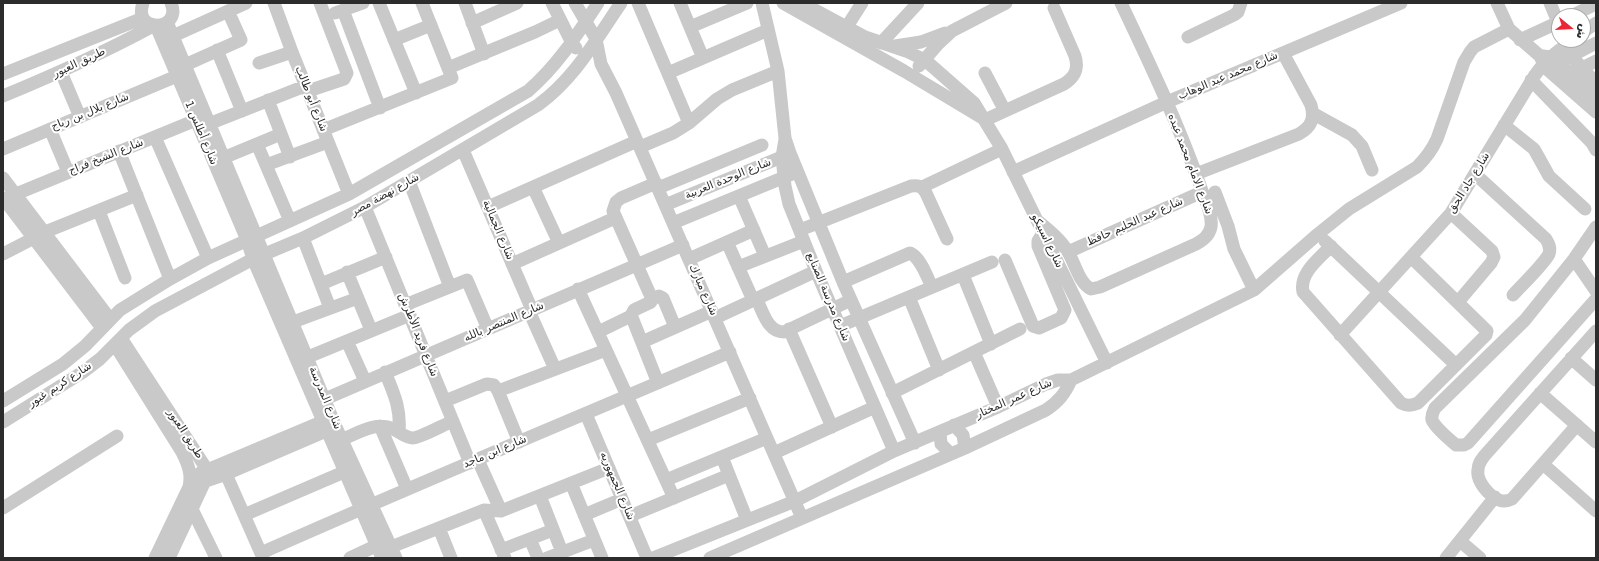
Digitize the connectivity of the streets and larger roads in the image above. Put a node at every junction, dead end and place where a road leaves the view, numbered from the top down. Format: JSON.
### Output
{"nodes":[{"id":1,"x":246,"y":3,"type":"edge"},
{"id":2,"x":274,"y":3,"type":"edge"},
{"id":3,"x":320,"y":3,"type":"edge"},
{"id":4,"x":363,"y":3,"type":"edge"},
{"id":5,"x":379,"y":3,"type":"edge"},
{"id":6,"x":422,"y":3,"type":"edge"},
{"id":7,"x":465,"y":3,"type":"edge"},
{"id":8,"x":517,"y":3,"type":"edge"},
{"id":9,"x":552,"y":3,"type":"edge"},
{"id":10,"x":575,"y":3,"type":"edge"},
{"id":11,"x":598,"y":3,"type":"edge"},
{"id":12,"x":621,"y":3,"type":"edge"},
{"id":13,"x":638,"y":3,"type":"edge"},
{"id":14,"x":680,"y":3,"type":"edge"},
{"id":15,"x":747,"y":3,"type":"edge"},
{"id":16,"x":762,"y":3,"type":"edge"},
{"id":17,"x":783,"y":3,"type":"edge"},
{"id":18,"x":802,"y":3,"type":"edge"},
{"id":19,"x":862,"y":3,"type":"edge"},
{"id":20,"x":918,"y":3,"type":"edge"},
{"id":21,"x":1006,"y":3,"type":"edge"},
{"id":22,"x":1122,"y":3,"type":"edge"},
{"id":23,"x":1241,"y":3,"type":"edge"},
{"id":24,"x":1401,"y":3,"type":"edge"},
{"id":25,"x":1497,"y":3,"type":"edge"},
{"id":26,"x":173,"y":4,"type":"edge"},
{"id":27,"x":1054,"y":8,"type":"dead end"},
{"id":28,"x":343,"y":10,"type":"junction"},
{"id":29,"x":228,"y":11,"type":"junction"},
{"id":30,"x":148,"y":16,"type":"edge"},
{"id":31,"x":326,"y":16,"type":"junction"},
{"id":32,"x":560,"y":20,"type":"junction"},
{"id":33,"x":586,"y":22,"type":"junction"},
{"id":34,"x":472,"y":23,"type":"junction"},
{"id":35,"x":431,"y":25,"type":"junction"},
{"id":36,"x":1551,"y":25,"type":"edge"},
{"id":37,"x":960,"y":26,"type":"junction"},
{"id":38,"x":690,"y":27,"type":"junction"},
{"id":39,"x":846,"y":28,"type":"junction"},
{"id":40,"x":1509,"y":29,"type":"junction"},
{"id":41,"x":768,"y":30,"type":"junction"},
{"id":42,"x":173,"y":36,"type":"junction"},
{"id":43,"x":1188,"y":37,"type":"dead end"},
{"id":44,"x":596,"y":39,"type":"junction"},
{"id":45,"x":394,"y":40,"type":"junction"},
{"id":46,"x":1520,"y":40,"type":"junction"},
{"id":47,"x":572,"y":43,"type":"junction"},
{"id":48,"x":887,"y":45,"type":"junction"},
{"id":49,"x":1569,"y":48,"type":"edge"},
{"id":50,"x":217,"y":50,"type":"junction"},
{"id":51,"x":292,"y":52,"type":"junction"},
{"id":52,"x":1283,"y":53,"type":"junction"},
{"id":53,"x":484,"y":54,"type":"junction"},
{"id":54,"x":584,"y":57,"type":"junction"},
{"id":55,"x":703,"y":58,"type":"junction"},
{"id":56,"x":925,"y":60,"type":"junction"},
{"id":57,"x":1547,"y":61,"type":"junction"},
{"id":58,"x":1596,"y":61,"type":"edge"},
{"id":59,"x":259,"y":63,"type":"dead end"},
{"id":60,"x":601,"y":64,"type":"junction"},
{"id":61,"x":185,"y":65,"type":"junction"},
{"id":62,"x":448,"y":68,"type":"junction"},
{"id":63,"x":1582,"y":68,"type":"junction"},
{"id":64,"x":778,"y":71,"type":"junction"},
{"id":65,"x":904,"y":71,"type":"junction"},
{"id":66,"x":60,"y":72,"type":"junction"},
{"id":67,"x":668,"y":73,"type":"junction"},
{"id":68,"x":985,"y":73,"type":"dead end"},
{"id":69,"x":3,"y":74,"type":"edge"},
{"id":70,"x":177,"y":76,"type":"junction"},
{"id":71,"x":1533,"y":78,"type":"junction"},
{"id":72,"x":1596,"y":83,"type":"edge"},
{"id":73,"x":306,"y":89,"type":"junction"},
{"id":74,"x":416,"y":93,"type":"junction"},
{"id":75,"x":3,"y":96,"type":"edge"},
{"id":76,"x":1596,"y":97,"type":"edge"},
{"id":77,"x":268,"y":100,"type":"junction"},
{"id":78,"x":1167,"y":102,"type":"junction"},
{"id":79,"x":380,"y":108,"type":"junction"},
{"id":80,"x":242,"y":111,"type":"junction"},
{"id":81,"x":1005,"y":111,"type":"junction"},
{"id":82,"x":1596,"y":112,"type":"edge"},
{"id":83,"x":1314,"y":114,"type":"junction"},
{"id":84,"x":80,"y":117,"type":"junction"},
{"id":85,"x":985,"y":120,"type":"junction"},
{"id":86,"x":689,"y":123,"type":"junction"},
{"id":87,"x":201,"y":124,"type":"junction"},
{"id":88,"x":1504,"y":125,"type":"junction"},
{"id":89,"x":50,"y":129,"type":"junction"},
{"id":90,"x":323,"y":130,"type":"junction"},
{"id":91,"x":281,"y":134,"type":"junction"},
{"id":92,"x":155,"y":137,"type":"junction"},
{"id":93,"x":328,"y":142,"type":"junction"},
{"id":94,"x":257,"y":144,"type":"junction"},
{"id":95,"x":638,"y":144,"type":"junction"},
{"id":96,"x":762,"y":145,"type":"dead end"},
{"id":97,"x":3,"y":149,"type":"edge"},
{"id":98,"x":1002,"y":149,"type":"junction"},
{"id":99,"x":463,"y":150,"type":"junction"},
{"id":100,"x":1596,"y":150,"type":"edge"},
{"id":101,"x":119,"y":151,"type":"junction"},
{"id":102,"x":786,"y":155,"type":"junction"},
{"id":103,"x":290,"y":157,"type":"junction"},
{"id":104,"x":223,"y":158,"type":"junction"},
{"id":105,"x":266,"y":165,"type":"junction"},
{"id":106,"x":1372,"y":170,"type":"dead end"},
{"id":107,"x":68,"y":172,"type":"junction"},
{"id":108,"x":798,"y":172,"type":"junction"},
{"id":109,"x":1013,"y":172,"type":"junction"},
{"id":110,"x":1196,"y":174,"type":"junction"},
{"id":111,"x":1475,"y":174,"type":"junction"},
{"id":112,"x":784,"y":177,"type":"junction"},
{"id":113,"x":3,"y":178,"type":"edge"},
{"id":114,"x":409,"y":181,"type":"junction"},
{"id":115,"x":657,"y":186,"type":"junction"},
{"id":116,"x":533,"y":187,"type":"junction"},
{"id":117,"x":922,"y":188,"type":"junction"},
{"id":118,"x":1208,"y":192,"type":"junction"},
{"id":119,"x":16,"y":194,"type":"junction"},
{"id":120,"x":349,"y":194,"type":"junction"},
{"id":121,"x":137,"y":195,"type":"junction"},
{"id":122,"x":739,"y":196,"type":"junction"},
{"id":123,"x":3,"y":198,"type":"edge"},
{"id":124,"x":665,"y":205,"type":"junction"},
{"id":125,"x":365,"y":207,"type":"junction"},
{"id":126,"x":488,"y":207,"type":"junction"},
{"id":127,"x":1585,"y":209,"type":"dead end"},
{"id":128,"x":99,"y":210,"type":"junction"},
{"id":129,"x":1451,"y":213,"type":"junction"},
{"id":130,"x":615,"y":218,"type":"junction"},
{"id":131,"x":1036,"y":220,"type":"junction"},
{"id":132,"x":290,"y":221,"type":"junction"},
{"id":133,"x":673,"y":223,"type":"junction"},
{"id":134,"x":819,"y":223,"type":"junction"},
{"id":135,"x":1596,"y":227,"type":"edge"},
{"id":136,"x":754,"y":230,"type":"junction"},
{"id":137,"x":1043,"y":233,"type":"junction"},
{"id":138,"x":1318,"y":234,"type":"junction"},
{"id":139,"x":39,"y":235,"type":"junction"},
{"id":140,"x":802,"y":236,"type":"junction"},
{"id":141,"x":251,"y":238,"type":"junction"},
{"id":142,"x":303,"y":238,"type":"junction"},
{"id":143,"x":947,"y":239,"type":"dead end"},
{"id":144,"x":727,"y":242,"type":"junction"},
{"id":145,"x":559,"y":243,"type":"junction"},
{"id":146,"x":683,"y":245,"type":"junction"},
{"id":147,"x":1331,"y":246,"type":"junction"},
{"id":148,"x":1068,"y":252,"type":"junction"},
{"id":149,"x":3,"y":254,"type":"edge"},
{"id":150,"x":765,"y":256,"type":"junction"},
{"id":151,"x":259,"y":257,"type":"junction"},
{"id":152,"x":386,"y":257,"type":"junction"},
{"id":153,"x":1411,"y":257,"type":"junction"},
{"id":154,"x":208,"y":258,"type":"junction"},
{"id":155,"x":689,"y":259,"type":"junction"},
{"id":156,"x":1574,"y":259,"type":"junction"},
{"id":157,"x":1005,"y":260,"type":"dead end"},
{"id":158,"x":992,"y":262,"type":"dead end"},
{"id":159,"x":512,"y":264,"type":"junction"},
{"id":160,"x":637,"y":264,"type":"junction"},
{"id":161,"x":738,"y":267,"type":"junction"},
{"id":162,"x":816,"y":271,"type":"junction"},
{"id":163,"x":347,"y":272,"type":"junction"},
{"id":164,"x":963,"y":274,"type":"junction"},
{"id":165,"x":126,"y":278,"type":"dead end"},
{"id":166,"x":170,"y":279,"type":"junction"},
{"id":167,"x":843,"y":282,"type":"junction"},
{"id":168,"x":321,"y":284,"type":"junction"},
{"id":169,"x":450,"y":287,"type":"junction"},
{"id":170,"x":932,"y":287,"type":"junction"},
{"id":171,"x":578,"y":290,"type":"junction"},
{"id":172,"x":1254,"y":290,"type":"junction"},
{"id":173,"x":1596,"y":291,"type":"edge"},
{"id":174,"x":1379,"y":292,"type":"junction"},
{"id":175,"x":1513,"y":295,"type":"dead end"},
{"id":176,"x":909,"y":297,"type":"junction"},
{"id":177,"x":358,"y":298,"type":"junction"},
{"id":178,"x":652,"y":299,"type":"junction"},
{"id":179,"x":754,"y":299,"type":"junction"},
{"id":180,"x":1596,"y":299,"type":"edge"},
{"id":181,"x":851,"y":300,"type":"junction"},
{"id":182,"x":1458,"y":302,"type":"junction"},
{"id":183,"x":330,"y":308,"type":"junction"},
{"id":184,"x":832,"y":309,"type":"junction"},
{"id":185,"x":408,"y":310,"type":"junction"},
{"id":186,"x":530,"y":310,"type":"junction"},
{"id":187,"x":713,"y":314,"type":"junction"},
{"id":188,"x":631,"y":315,"type":"junction"},
{"id":189,"x":859,"y":318,"type":"junction"},
{"id":190,"x":293,"y":322,"type":"junction"},
{"id":191,"x":106,"y":324,"type":"junction"},
{"id":192,"x":840,"y":326,"type":"junction"},
{"id":193,"x":675,"y":327,"type":"junction"},
{"id":194,"x":488,"y":328,"type":"junction"},
{"id":195,"x":789,"y":329,"type":"junction"},
{"id":196,"x":1020,"y":329,"type":"dead end"},
{"id":197,"x":371,"y":330,"type":"junction"},
{"id":198,"x":1596,"y":331,"type":"edge"},
{"id":199,"x":598,"y":332,"type":"junction"},
{"id":200,"x":1340,"y":334,"type":"junction"},
{"id":201,"x":118,"y":341,"type":"junction"},
{"id":202,"x":347,"y":341,"type":"junction"},
{"id":203,"x":642,"y":342,"type":"junction"},
{"id":204,"x":991,"y":344,"type":"junction"},
{"id":205,"x":606,"y":350,"type":"junction"},
{"id":206,"x":730,"y":352,"type":"junction"},
{"id":207,"x":974,"y":352,"type":"junction"},
{"id":208,"x":426,"y":355,"type":"junction"},
{"id":209,"x":308,"y":357,"type":"junction"},
{"id":210,"x":1572,"y":358,"type":"junction"},
{"id":211,"x":1107,"y":363,"type":"junction"},
{"id":212,"x":1456,"y":365,"type":"junction"},
{"id":213,"x":555,"y":370,"type":"junction"},
{"id":214,"x":938,"y":370,"type":"junction"},
{"id":215,"x":385,"y":372,"type":"junction"},
{"id":216,"x":1071,"y":380,"type":"junction"},
{"id":217,"x":1596,"y":380,"type":"edge"},
{"id":218,"x":365,"y":381,"type":"junction"},
{"id":219,"x":658,"y":383,"type":"junction"},
{"id":220,"x":498,"y":391,"type":"junction"},
{"id":221,"x":892,"y":392,"type":"junction"},
{"id":222,"x":1540,"y":393,"type":"junction"},
{"id":223,"x":5,"y":396,"type":"edge"},
{"id":224,"x":627,"y":396,"type":"junction"},
{"id":225,"x":750,"y":398,"type":"junction"},
{"id":226,"x":325,"y":399,"type":"junction"},
{"id":227,"x":445,"y":401,"type":"junction"},
{"id":228,"x":875,"y":407,"type":"junction"},
{"id":229,"x":998,"y":407,"type":"junction"},
{"id":230,"x":586,"y":414,"type":"junction"},
{"id":231,"x":453,"y":421,"type":"junction"},
{"id":232,"x":3,"y":422,"type":"edge"},
{"id":233,"x":329,"y":424,"type":"junction"},
{"id":234,"x":1577,"y":425,"type":"junction"},
{"id":235,"x":380,"y":426,"type":"junction"},
{"id":236,"x":954,"y":426,"type":"junction"},
{"id":237,"x":832,"y":427,"type":"junction"},
{"id":238,"x":399,"y":432,"type":"junction"},
{"id":239,"x":940,"y":432,"type":"junction"},
{"id":240,"x":117,"y":436,"type":"dead end"},
{"id":241,"x":1594,"y":436,"type":"edge"},
{"id":242,"x":767,"y":438,"type":"junction"},
{"id":243,"x":343,"y":440,"type":"junction"},
{"id":244,"x":648,"y":440,"type":"junction"},
{"id":245,"x":519,"y":442,"type":"junction"},
{"id":246,"x":915,"y":443,"type":"junction"},
{"id":247,"x":965,"y":448,"type":"junction"},
{"id":248,"x":894,"y":451,"type":"junction"},
{"id":249,"x":774,"y":454,"type":"junction"},
{"id":250,"x":951,"y":454,"type":"junction"},
{"id":251,"x":722,"y":457,"type":"junction"},
{"id":252,"x":474,"y":461,"type":"junction"},
{"id":253,"x":1543,"y":464,"type":"junction"},
{"id":254,"x":609,"y":468,"type":"junction"},
{"id":255,"x":350,"y":470,"type":"junction"},
{"id":256,"x":226,"y":474,"type":"junction"},
{"id":257,"x":729,"y":475,"type":"junction"},
{"id":258,"x":206,"y":476,"type":"junction"},
{"id":259,"x":666,"y":480,"type":"junction"},
{"id":260,"x":190,"y":482,"type":"junction"},
{"id":261,"x":571,"y":483,"type":"junction"},
{"id":262,"x":407,"y":489,"type":"junction"},
{"id":263,"x":540,"y":496,"type":"junction"},
{"id":264,"x":1495,"y":497,"type":"junction"},
{"id":265,"x":674,"y":498,"type":"junction"},
{"id":266,"x":622,"y":499,"type":"junction"},
{"id":267,"x":795,"y":501,"type":"junction"},
{"id":268,"x":366,"y":506,"type":"junction"},
{"id":269,"x":3,"y":508,"type":"edge"},
{"id":270,"x":192,"y":508,"type":"junction"},
{"id":271,"x":484,"y":510,"type":"junction"},
{"id":272,"x":501,"y":511,"type":"junction"},
{"id":273,"x":1596,"y":511,"type":"edge"},
{"id":274,"x":244,"y":515,"type":"junction"},
{"id":275,"x":584,"y":515,"type":"junction"},
{"id":276,"x":630,"y":516,"type":"junction"},
{"id":277,"x":802,"y":518,"type":"junction"},
{"id":278,"x":747,"y":520,"type":"junction"},
{"id":279,"x":439,"y":528,"type":"junction"},
{"id":280,"x":554,"y":530,"type":"junction"},
{"id":281,"x":530,"y":539,"type":"junction"},
{"id":282,"x":594,"y":540,"type":"junction"},
{"id":283,"x":1460,"y":541,"type":"junction"},
{"id":284,"x":388,"y":548,"type":"edge"},
{"id":285,"x":562,"y":552,"type":"junction"},
{"id":286,"x":503,"y":554,"type":"edge"},
{"id":287,"x":262,"y":556,"type":"edge"},
{"id":288,"x":155,"y":558,"type":"edge"},
{"id":289,"x":169,"y":558,"type":"edge"},
{"id":290,"x":216,"y":558,"type":"edge"},
{"id":291,"x":350,"y":558,"type":"edge"},
{"id":292,"x":382,"y":558,"type":"edge"},
{"id":293,"x":451,"y":558,"type":"edge"},
{"id":294,"x":538,"y":558,"type":"edge"},
{"id":295,"x":547,"y":558,"type":"edge"},
{"id":296,"x":602,"y":558,"type":"edge"},
{"id":297,"x":647,"y":558,"type":"edge"},
{"id":298,"x":653,"y":558,"type":"edge"},
{"id":299,"x":710,"y":558,"type":"edge"},
{"id":300,"x":1446,"y":558,"type":"edge"},
{"id":301,"x":1480,"y":558,"type":"edge"}],
"edges":[{"from":1,"to":29,"type":"street"},
{"from":2,"to":51,"type":"street","name":"شارع أبو طالب"},
{"from":3,"to":31,"type":"street","name":"شارع الشيخ فراج"},
{"from":4,"to":28,"type":"street"},
{"from":5,"to":45,"type":"street"},
{"from":6,"to":35,"type":"street"},
{"from":7,"to":34,"type":"street"},
{"from":8,"to":34,"type":"street"},
{"from":9,"to":32,"type":"street"},
{"from":10,"to":33,"type":"street","name":"شارع مبارك"},
{"from":11,"to":33,"type":"street","name":"شارع نهضة مصر"},
{"from":12,"to":44,"type":"street","name":"شارع نهضة مصر"},
{"from":13,"to":67,"type":"street"},
{"from":14,"to":38,"type":"street"},
{"from":15,"to":38,"type":"street"},
{"from":16,"to":41,"type":"street","name":"شارع مدرسة الصنايع"},
{"from":17,"to":65,"type":"street","name":"شارع اسبيكو"},
{"from":18,"to":39,"type":"street","name":"شارع اسبيكو"},
{"from":19,"to":39,"type":"street"},
{"from":20,"to":48,"type":"street"},
{"from":21,"to":37,"type":"street"},
{"from":22,"to":78,"type":"street","name":"شارع الامام محمد عبده"},
{"from":23,"to":43,"type":"street"},
{"from":24,"to":52,"type":"street","name":"شارع محمد عبد الوهاب"},
{"from":25,"to":40,"type":"street"},
{"from":26,"to":30,"type":"street"},
{"from":27,"to":81,"type":"street"},
{"from":28,"to":31,"type":"street"},
{"from":28,"to":79,"type":"street"},
{"from":29,"to":42,"type":"street"},
{"from":29,"to":50,"type":"street"},
{"from":30,"to":42,"type":"street","name":"شارع أطلس 1"},
{"from":30,"to":66,"type":"street","name":"طريق العبور"},
{"from":30,"to":69,"type":"street","name":"طريق العبور"},
{"from":30,"to":70,"type":"street","name":"شارع أطلس 1"},
{"from":31,"to":73,"type":"street","name":"شارع الشيخ فراج"},
{"from":32,"to":47,"type":"street"},
{"from":32,"to":53,"type":"street"},
{"from":33,"to":44,"type":"street","name":"شارع مبارك"},
{"from":33,"to":47,"type":"street","name":"شارع نهضة مصر"},
{"from":34,"to":53,"type":"street"},
{"from":35,"to":45,"type":"street"},
{"from":35,"to":62,"type":"street"},
{"from":36,"to":46,"type":"street"},
{"from":37,"to":48,"type":"street"},
{"from":37,"to":56,"type":"street"},
{"from":38,"to":55,"type":"street"},
{"from":39,"to":48,"type":"street","name":"شارع اسبيكو"},
{"from":40,"to":46,"type":"street"},
{"from":40,"to":138,"type":"street"},
{"from":41,"to":55,"type":"street"},
{"from":41,"to":64,"type":"street","name":"شارع مدرسة الصنايع"},
{"from":42,"to":61,"type":"street","name":"شارع أطلس 1"},
{"from":44,"to":54,"type":"street","name":"شارع نهضة مصر"},
{"from":44,"to":60,"type":"street","name":"شارع مبارك"},
{"from":45,"to":74,"type":"street"},
{"from":46,"to":57,"type":"street"},
{"from":47,"to":54,"type":"street"},
{"from":47,"to":120,"type":"street","name":"شارع نهضة مصر"},
{"from":48,"to":56,"type":"street","name":"شارع اسبيكو"},
{"from":49,"to":57,"type":"street"},
{"from":49,"to":63,"type":"street"},
{"from":50,"to":61,"type":"street"},
{"from":50,"to":80,"type":"street"},
{"from":51,"to":59,"type":"street"},
{"from":51,"to":73,"type":"street","name":"شارع أبو طالب"},
{"from":52,"to":78,"type":"street","name":"شارع محمد عبد الوهاب"},
{"from":52,"to":83,"type":"street"},
{"from":53,"to":62,"type":"street"},
{"from":54,"to":60,"type":"street"},
{"from":54,"to":99,"type":"street","name":"شارع نهضة مصر"},
{"from":55,"to":67,"type":"street"},
{"from":56,"to":65,"type":"street"},
{"from":56,"to":85,"type":"street","name":"شارع اسبيكو"},
{"from":57,"to":71,"type":"street"},
{"from":57,"to":76,"type":"street"},
{"from":57,"to":82,"type":"street"},
{"from":58,"to":63,"type":"street"},
{"from":60,"to":95,"type":"street","name":"شارع مبارك"},
{"from":61,"to":87,"type":"street","name":"شارع أطلس 1"},
{"from":62,"to":74,"type":"street"},
{"from":63,"to":72,"type":"street"},
{"from":64,"to":86,"type":"street"},
{"from":64,"to":102,"type":"street","name":"شارع مدرسة الصنايع"},
{"from":65,"to":85,"type":"street","name":"شارع اسبيكو"},
{"from":66,"to":75,"type":"street","name":"طريق العبور"},
{"from":66,"to":84,"type":"street"},
{"from":67,"to":86,"type":"street"},
{"from":68,"to":81,"type":"street"},
{"from":70,"to":84,"type":"street","name":"شارع بلال بن رباح"},
{"from":70,"to":87,"type":"street","name":"شارع أطلس 1"},
{"from":71,"to":88,"type":"street","name":"شارع جاد الحق"},
{"from":71,"to":100,"type":"street"},
{"from":73,"to":77,"type":"street","name":"شارع الشيخ فراج"},
{"from":73,"to":90,"type":"street","name":"شارع أبو طالب"},
{"from":74,"to":79,"type":"street"},
{"from":77,"to":80,"type":"street","name":"شارع الشيخ فراج"},
{"from":77,"to":91,"type":"street"},
{"from":78,"to":109,"type":"street","name":"شارع محمد عبد الوهاب"},
{"from":78,"to":110,"type":"street","name":"شارع الامام محمد عبده"},
{"from":79,"to":90,"type":"street"},
{"from":80,"to":87,"type":"street","name":"شارع الشيخ فراج"},
{"from":81,"to":85,"type":"street"},
{"from":83,"to":106,"type":"street"},
{"from":83,"to":110,"type":"street"},
{"from":84,"to":89,"type":"street","name":"شارع بلال بن رباح"},
{"from":85,"to":98,"type":"street","name":"شارع اسبيكو"},
{"from":86,"to":95,"type":"street"},
{"from":87,"to":92,"type":"street","name":"شارع الشيخ فراج"},
{"from":87,"to":104,"type":"street","name":"شارع أطلس 1"},
{"from":87,"to":141,"type":"street","name":"شارع أطلس 1"},
{"from":88,"to":111,"type":"street","name":"شارع جاد الحق"},
{"from":88,"to":127,"type":"street"},
{"from":89,"to":97,"type":"street","name":"شارع بلال بن رباح"},
{"from":89,"to":107,"type":"street"},
{"from":90,"to":93,"type":"street","name":"شارع أبو طالب"},
{"from":91,"to":94,"type":"street"},
{"from":91,"to":103,"type":"street"},
{"from":92,"to":101,"type":"street","name":"شارع الشيخ فراج"},
{"from":92,"to":154,"type":"street"},
{"from":93,"to":103,"type":"street"},
{"from":93,"to":120,"type":"street","name":"شارع أبو طالب"},
{"from":94,"to":104,"type":"street"},
{"from":94,"to":105,"type":"street"},
{"from":95,"to":115,"type":"street","name":"شارع مبارك"},
{"from":95,"to":116,"type":"street"},
{"from":96,"to":115,"type":"street"},
{"from":98,"to":109,"type":"street","name":"شارع اسبيكو"},
{"from":98,"to":117,"type":"street"},
{"from":99,"to":114,"type":"street","name":"شارع نهضة مصر"},
{"from":99,"to":126,"type":"street","name":"شارع الجمالية"},
{"from":101,"to":107,"type":"street","name":"شارع الشيخ فراج"},
{"from":101,"to":121,"type":"street"},
{"from":102,"to":108,"type":"street","name":"شارع مدرسة الصنايع"},
{"from":102,"to":112,"type":"street","name":"شارع مدرسة الصنايع"},
{"from":102,"to":124,"type":"street","name":"شارع الوحدة العربية"},
{"from":103,"to":105,"type":"street"},
{"from":104,"to":141,"type":"street","name":"شارع أطلس 1"},
{"from":105,"to":132,"type":"street"},
{"from":107,"to":119,"type":"street","name":"شارع الشيخ فراج"},
{"from":108,"to":112,"type":"street","name":"شارع الوحدة العربية"},
{"from":108,"to":134,"type":"street","name":"شارع مدرسة الصنايع"},
{"from":109,"to":131,"type":"street","name":"شارع اسبيكو"},
{"from":110,"to":118,"type":"street","name":"شارع الامام محمد عبده"},
{"from":111,"to":129,"type":"street","name":"شارع جاد الحق"},
{"from":111,"to":175,"type":"street"},
{"from":112,"to":122,"type":"street","name":"شارع الوحدة العربية"},
{"from":112,"to":140,"type":"street","name":"شارع مدرسة الصنايع"},
{"from":113,"to":119,"type":"street"},
{"from":114,"to":125,"type":"street","name":"شارع نهضة مصر"},
{"from":114,"to":169,"type":"street"},
{"from":115,"to":124,"type":"street","name":"شارع مبارك"},
{"from":115,"to":130,"type":"street"},
{"from":116,"to":126,"type":"street"},
{"from":116,"to":145,"type":"street"},
{"from":117,"to":134,"type":"street"},
{"from":117,"to":143,"type":"street"},
{"from":118,"to":148,"type":"street","name":"شارع عبد الحليم حافظ"},
{"from":118,"to":148,"type":"street","name":"شارع الامام محمد عبده"},
{"from":118,"to":172,"type":"street"},
{"from":119,"to":139,"type":"street"},
{"from":120,"to":132,"type":"street","name":"شارع نهضة مصر"},
{"from":121,"to":128,"type":"street"},
{"from":121,"to":166,"type":"street"},
{"from":122,"to":133,"type":"street","name":"شارع الوحدة العربية"},
{"from":122,"to":136,"type":"street"},
{"from":123,"to":139,"type":"street"},
{"from":124,"to":133,"type":"street","name":"شارع مبارك"},
{"from":125,"to":142,"type":"street","name":"شارع نهضة مصر"},
{"from":125,"to":152,"type":"street","name":"شارع فريد الأطرش"},
{"from":126,"to":159,"type":"street","name":"شارع الجمالية"},
{"from":128,"to":139,"type":"street"},
{"from":128,"to":165,"type":"street"},
{"from":129,"to":153,"type":"street","name":"شارع جاد الحق"},
{"from":129,"to":182,"type":"street"},
{"from":130,"to":145,"type":"street"},
{"from":130,"to":160,"type":"street"},
{"from":131,"to":137,"type":"street","name":"شارع اسبيكو"},
{"from":131,"to":148,"type":"street","name":"شارع الامام محمد عبده"},
{"from":132,"to":141,"type":"street","name":"شارع نهضة مصر"},
{"from":133,"to":146,"type":"street","name":"شارع مبارك"},
{"from":134,"to":140,"type":"street"},
{"from":134,"to":167,"type":"street","name":"شارع مدرسة الصنايع"},
{"from":135,"to":156,"type":"street"},
{"from":136,"to":144,"type":"street"},
{"from":136,"to":150,"type":"street"},
{"from":137,"to":157,"type":"street"},
{"from":137,"to":211,"type":"street","name":"شارع اسبيكو"},
{"from":138,"to":147,"type":"street"},
{"from":138,"to":172,"type":"street"},
{"from":139,"to":149,"type":"street"},
{"from":139,"to":191,"type":"street"},
{"from":140,"to":150,"type":"street"},
{"from":140,"to":162,"type":"street","name":"شارع مدرسة الصنايع"},
{"from":141,"to":151,"type":"street","name":"شارع المدرسة"},
{"from":141,"to":154,"type":"street","name":"شارع نهضة مصر"},
{"from":142,"to":151,"type":"street","name":"شارع نهضة مصر"},
{"from":142,"to":168,"type":"street"},
{"from":144,"to":155,"type":"street"},
{"from":144,"to":161,"type":"street"},
{"from":145,"to":159,"type":"street"},
{"from":146,"to":155,"type":"street","name":"شارع مبارك"},
{"from":146,"to":160,"type":"street","name":"شارع المنتصر بالله"},
{"from":147,"to":174,"type":"street"},
{"from":147,"to":200,"type":"street"},
{"from":150,"to":161,"type":"street"},
{"from":151,"to":190,"type":"street","name":"شارع المدرسة"},
{"from":151,"to":201,"type":"street","name":"شارع نهضة مصر"},
{"from":151,"to":233,"type":"street","name":"شارع المدرسة"},
{"from":152,"to":163,"type":"street"},
{"from":152,"to":185,"type":"street","name":"شارع فريد الأطرش"},
{"from":153,"to":174,"type":"street","name":"شارع جاد الحق"},
{"from":153,"to":182,"type":"street"},
{"from":154,"to":166,"type":"street","name":"شارع نهضة مصر"},
{"from":155,"to":187,"type":"street","name":"شارع مبارك"},
{"from":156,"to":173,"type":"street"},
{"from":156,"to":180,"type":"street"},
{"from":158,"to":164,"type":"street"},
{"from":159,"to":186,"type":"street","name":"شارع الجمالية"},
{"from":160,"to":171,"type":"street","name":"شارع المنتصر بالله"},
{"from":160,"to":178,"type":"street"},
{"from":161,"to":179,"type":"street"},
{"from":162,"to":179,"type":"street"},
{"from":162,"to":184,"type":"street","name":"شارع مدرسة الصنايع"},
{"from":163,"to":168,"type":"street"},
{"from":163,"to":177,"type":"street"},
{"from":164,"to":170,"type":"street"},
{"from":164,"to":204,"type":"street"},
{"from":166,"to":191,"type":"street","name":"شارع نهضة مصر"},
{"from":167,"to":170,"type":"street"},
{"from":167,"to":181,"type":"street","name":"شارع مدرسة الصنايع"},
{"from":168,"to":183,"type":"street"},
{"from":169,"to":185,"type":"street"},
{"from":169,"to":194,"type":"street"},
{"from":170,"to":176,"type":"street"},
{"from":171,"to":186,"type":"street","name":"شارع المنتصر بالله"},
{"from":171,"to":199,"type":"street"},
{"from":172,"to":211,"type":"street"},
{"from":174,"to":200,"type":"street","name":"شارع جاد الحق"},
{"from":174,"to":212,"type":"street"},
{"from":176,"to":189,"type":"street"},
{"from":176,"to":214,"type":"street"},
{"from":177,"to":183,"type":"street"},
{"from":177,"to":197,"type":"street"},
{"from":178,"to":188,"type":"street"},
{"from":178,"to":193,"type":"street"},
{"from":179,"to":187,"type":"street"},
{"from":179,"to":195,"type":"street"},
{"from":181,"to":184,"type":"street"},
{"from":181,"to":189,"type":"street","name":"شارع مدرسة الصنايع"},
{"from":182,"to":212,"type":"street"},
{"from":183,"to":190,"type":"street"},
{"from":184,"to":192,"type":"street","name":"شارع مدرسة الصنايع"},
{"from":184,"to":195,"type":"street"},
{"from":185,"to":197,"type":"street"},
{"from":185,"to":208,"type":"street","name":"شارع فريد الأطرش"},
{"from":186,"to":194,"type":"street","name":"شارع المنتصر بالله"},
{"from":186,"to":213,"type":"street","name":"شارع الجمالية"},
{"from":187,"to":193,"type":"street"},
{"from":187,"to":206,"type":"street","name":"شارع مبارك"},
{"from":188,"to":199,"type":"street"},
{"from":188,"to":203,"type":"street"},
{"from":189,"to":192,"type":"street"},
{"from":189,"to":221,"type":"street","name":"شارع مدرسة الصنايع"},
{"from":190,"to":209,"type":"street","name":"شارع المدرسة"},
{"from":191,"to":223,"type":"street","name":"شارع كريم غبور"},
{"from":192,"to":228,"type":"street","name":"شارع مدرسة الصنايع"},
{"from":193,"to":203,"type":"street"},
{"from":194,"to":208,"type":"street","name":"شارع المنتصر بالله"},
{"from":195,"to":237,"type":"street"},
{"from":196,"to":204,"type":"street"},
{"from":197,"to":202,"type":"street"},
{"from":198,"to":210,"type":"street"},
{"from":199,"to":205,"type":"street"},
{"from":200,"to":212,"type":"street"},
{"from":201,"to":232,"type":"street","name":"شارع كريم غبور"},
{"from":201,"to":258,"type":"street","name":"طريق العبور"},
{"from":201,"to":260,"type":"street","name":"طريق العبور"},
{"from":202,"to":209,"type":"street"},
{"from":202,"to":218,"type":"street"},
{"from":203,"to":219,"type":"street"},
{"from":204,"to":207,"type":"street"},
{"from":205,"to":213,"type":"street"},
{"from":205,"to":224,"type":"street"},
{"from":206,"to":219,"type":"street","name":"شارع ابن ماجد"},
{"from":206,"to":225,"type":"street","name":"شارع مبارك"},
{"from":207,"to":214,"type":"street"},
{"from":207,"to":229,"type":"street"},
{"from":208,"to":215,"type":"street","name":"شارع المنتصر بالله"},
{"from":208,"to":227,"type":"street","name":"شارع فريد الأطرش"},
{"from":209,"to":226,"type":"street","name":"شارع المدرسة"},
{"from":210,"to":217,"type":"street"},
{"from":210,"to":222,"type":"street"},
{"from":211,"to":216,"type":"street"},
{"from":213,"to":220,"type":"street"},
{"from":214,"to":221,"type":"street"},
{"from":215,"to":218,"type":"street","name":"شارع المنتصر بالله"},
{"from":215,"to":238,"type":"street"},
{"from":216,"to":229,"type":"street","name":"شارع عمر المختار"},
{"from":216,"to":247,"type":"street","name":"شارع عمر المختار"},
{"from":218,"to":226,"type":"street","name":"شارع المنتصر بالله"},
{"from":219,"to":224,"type":"street","name":"شارع ابن ماجد"},
{"from":220,"to":227,"type":"street"},
{"from":220,"to":245,"type":"street"},
{"from":221,"to":246,"type":"street","name":"شارع مدرسة الصنايع"},
{"from":222,"to":234,"type":"street"},
{"from":222,"to":264,"type":"street"},
{"from":224,"to":230,"type":"street","name":"شارع ابن ماجد"},
{"from":224,"to":244,"type":"street"},
{"from":225,"to":242,"type":"street","name":"شارع مبارك"},
{"from":225,"to":244,"type":"street"},
{"from":226,"to":233,"type":"street","name":"شارع المدرسة"},
{"from":227,"to":231,"type":"street","name":"شارع فريد الأطرش"},
{"from":228,"to":237,"type":"street"},
{"from":228,"to":248,"type":"street","name":"شارع مدرسة الصنايع"},
{"from":229,"to":236,"type":"street","name":"شارع عمر المختار"},
{"from":230,"to":245,"type":"street","name":"شارع ابن ماجد"},
{"from":230,"to":254,"type":"street","name":"شارع الجمهوريه"},
{"from":231,"to":238,"type":"street"},
{"from":231,"to":252,"type":"street","name":"شارع فريد الأطرش"},
{"from":233,"to":243,"type":"street","name":"شارع المدرسة"},
{"from":233,"to":255,"type":"street","name":"شارع المدرسة"},
{"from":233,"to":256,"type":"street"},
{"from":233,"to":258,"type":"street"},
{"from":234,"to":241,"type":"street"},
{"from":234,"to":253,"type":"street"},
{"from":235,"to":238,"type":"street"},
{"from":235,"to":243,"type":"street"},
{"from":235,"to":262,"type":"street"},
{"from":236,"to":239,"type":"street","name":"شارع عمر المختار"},
{"from":236,"to":247,"type":"street"},
{"from":237,"to":249,"type":"street"},
{"from":239,"to":246,"type":"street","name":"شارع عمر المختار"},
{"from":239,"to":250,"type":"street"},
{"from":240,"to":269,"type":"street"},
{"from":242,"to":249,"type":"street","name":"شارع مبارك"},
{"from":242,"to":251,"type":"street"},
{"from":243,"to":255,"type":"street","name":"شارع المدرسة"},
{"from":244,"to":259,"type":"street"},
{"from":245,"to":252,"type":"street","name":"شارع ابن ماجد"},
{"from":246,"to":248,"type":"street","name":"شارع عمر المختار"},
{"from":247,"to":250,"type":"street","name":"شارع عمر المختار"},
{"from":248,"to":267,"type":"street","name":"شارع عمر المختار"},
{"from":249,"to":267,"type":"street","name":"شارع مبارك"},
{"from":250,"to":277,"type":"street","name":"شارع عمر المختار"},
{"from":251,"to":257,"type":"street"},
{"from":251,"to":259,"type":"street"},
{"from":252,"to":262,"type":"street","name":"شارع ابن ماجد"},
{"from":252,"to":272,"type":"street","name":"شارع فريد الأطرش"},
{"from":253,"to":264,"type":"street"},
{"from":253,"to":273,"type":"street"},
{"from":254,"to":261,"type":"street"},
{"from":254,"to":266,"type":"street","name":"شارع الجمهوريه"},
{"from":255,"to":268,"type":"street","name":"شارع المدرسة"},
{"from":255,"to":274,"type":"street"},
{"from":256,"to":258,"type":"street"},
{"from":256,"to":274,"type":"street"},
{"from":257,"to":265,"type":"street"},
{"from":257,"to":278,"type":"street"},
{"from":258,"to":260,"type":"street"},
{"from":258,"to":270,"type":"street"},
{"from":259,"to":265,"type":"street"},
{"from":260,"to":288,"type":"street"},
{"from":261,"to":263,"type":"street"},
{"from":261,"to":275,"type":"street"},
{"from":262,"to":268,"type":"street","name":"شارع ابن ماجد"},
{"from":263,"to":272,"type":"street"},
{"from":263,"to":280,"type":"street"},
{"from":264,"to":283,"type":"street"},
{"from":265,"to":276,"type":"street"},
{"from":266,"to":275,"type":"street"},
{"from":266,"to":276,"type":"street","name":"شارع الجمهوريه"},
{"from":267,"to":277,"type":"street","name":"شارع مبارك"},
{"from":267,"to":278,"type":"street","name":"شارع عمر المختار"},
{"from":268,"to":284,"type":"street","name":"شارع المدرسة"},
{"from":268,"to":287,"type":"street","name":"شارع ابن ماجد"},
{"from":270,"to":289,"type":"street"},
{"from":270,"to":290,"type":"street"},
{"from":271,"to":272,"type":"street"},
{"from":271,"to":279,"type":"street"},
{"from":271,"to":286,"type":"street"},
{"from":274,"to":287,"type":"street"},
{"from":275,"to":282,"type":"street"},
{"from":276,"to":297,"type":"street","name":"شارع الجمهوريه"},
{"from":277,"to":299,"type":"street","name":"شارع عمر المختار"},
{"from":278,"to":298,"type":"street","name":"شارع عمر المختار"},
{"from":279,"to":284,"type":"street"},
{"from":279,"to":293,"type":"street"},
{"from":280,"to":281,"type":"street"},
{"from":280,"to":285,"type":"street"},
{"from":281,"to":286,"type":"street"},
{"from":281,"to":294,"type":"street"},
{"from":282,"to":285,"type":"street"},
{"from":282,"to":296,"type":"street"},
{"from":283,"to":300,"type":"street"},
{"from":283,"to":301,"type":"street"},
{"from":284,"to":291,"type":"street"},
{"from":284,"to":292,"type":"street","name":"شارع المدرسة"},
{"from":285,"to":295,"type":"street"}]}
